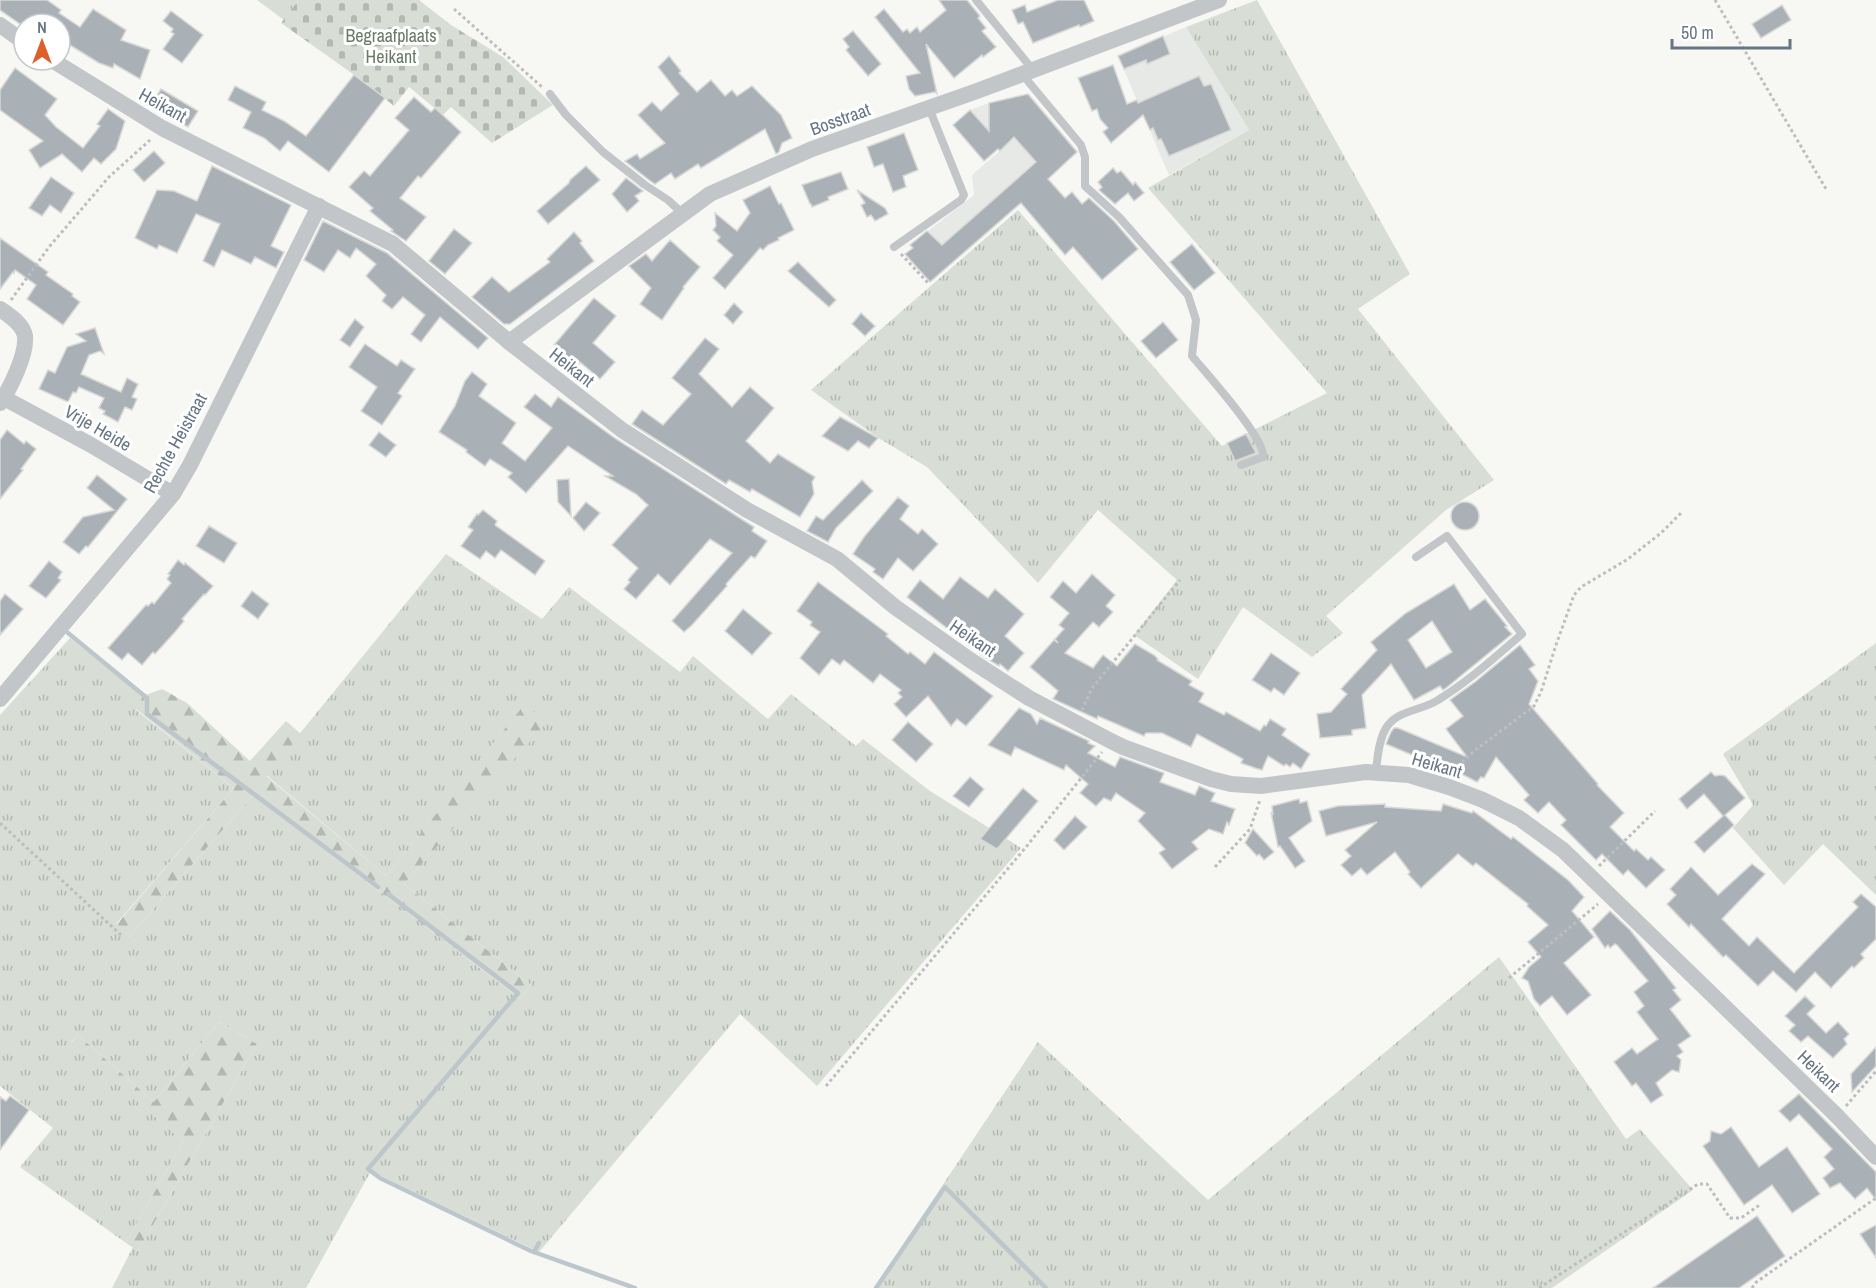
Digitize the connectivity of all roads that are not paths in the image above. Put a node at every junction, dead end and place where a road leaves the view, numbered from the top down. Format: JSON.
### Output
{"nodes":[{"id":1,"x":976,"y":0,"type":"edge"},
{"id":2,"x":1219,"y":0,"type":"edge"},
{"id":3,"x":71,"y":72,"type":"edge"},
{"id":4,"x":1028,"y":72,"type":"junction"},
{"id":5,"x":550,"y":94,"type":"road end"},
{"id":6,"x":929,"y":108,"type":"junction"},
{"id":7,"x":319,"y":206,"type":"junction"},
{"id":8,"x":683,"y":214,"type":"junction"},
{"id":9,"x":894,"y":247,"type":"road end"},
{"id":10,"x":2,"y":310,"type":"edge"},
{"id":11,"x":508,"y":342,"type":"junction"},
{"id":12,"x":2,"y":400,"type":"edge"},
{"id":13,"x":1241,"y":465,"type":"dead end"},
{"id":14,"x":173,"y":494,"type":"junction"},
{"id":15,"x":1416,"y":557,"type":"dead end"},
{"id":16,"x":0,"y":699,"type":"edge"},
{"id":17,"x":1376,"y":773,"type":"junction"},
{"id":18,"x":1876,"y":1157,"type":"edge"}],
"edges":[{"from":1,"to":4,"type":"lane"},
{"from":2,"to":4,"type":"street","name":"Bosstraat"},
{"from":3,"to":7,"type":"street","name":"Heikant"},
{"from":4,"to":6,"type":"street","name":"Bosstraat"},
{"from":4,"to":13,"type":"lane"},
{"from":5,"to":8,"type":"lane"},
{"from":6,"to":8,"type":"street","name":"Bosstraat"},
{"from":6,"to":9,"type":"lane"},
{"from":7,"to":11,"type":"street","name":"Heikant"},
{"from":7,"to":14,"type":"street","name":"Rechte Heistraat"},
{"from":8,"to":11,"type":"street","name":"Bosstraat"},
{"from":10,"to":12,"type":"street","name":"Vrije Heide"},
{"from":11,"to":17,"type":"street","name":"Heikant"},
{"from":12,"to":14,"type":"street","name":"Vrije Heide"},
{"from":14,"to":16,"type":"street","name":"Rechte Heistraat"},
{"from":15,"to":17,"type":"lane"},
{"from":17,"to":18,"type":"street","name":"Heikant"}]}
